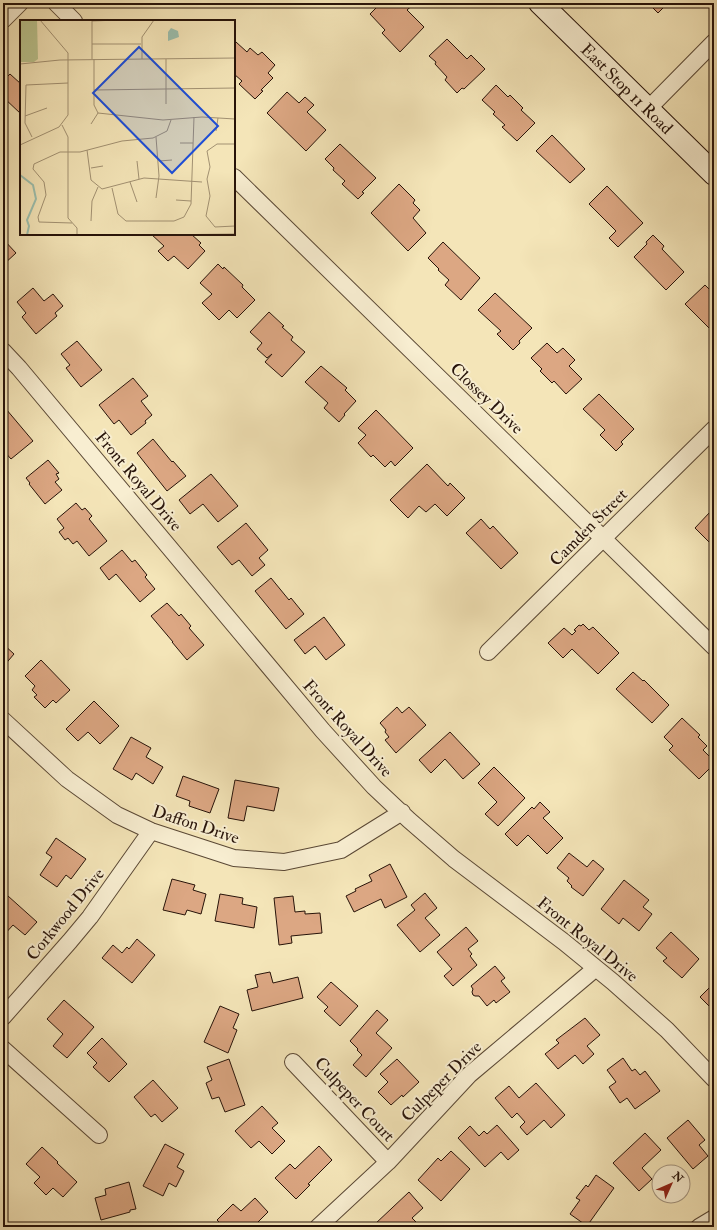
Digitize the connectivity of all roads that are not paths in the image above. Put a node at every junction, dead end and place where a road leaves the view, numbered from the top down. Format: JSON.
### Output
{"nodes":[{"id":1,"x":20,"y":3,"type":"edge"},
{"id":2,"x":56,"y":3,"type":"edge"},
{"id":3,"x":540,"y":3,"type":"edge"},
{"id":4,"x":3,"y":20,"type":"edge"},
{"id":5,"x":73,"y":20,"type":"edge"},
{"id":6,"x":714,"y":42,"type":"edge"},
{"id":7,"x":647,"y":110,"type":"junction"},
{"id":8,"x":714,"y":174,"type":"edge"},
{"id":9,"x":235,"y":179,"type":"edge"},
{"id":10,"x":3,"y":351,"type":"edge"},
{"id":11,"x":714,"y":429,"type":"edge"},
{"id":12,"x":603,"y":538,"type":"junction"},
{"id":13,"x":714,"y":646,"type":"edge"},
{"id":14,"x":488,"y":652,"type":"dead end"},
{"id":15,"x":3,"y":720,"type":"edge"},
{"id":16,"x":402,"y":812,"type":"junction"},
{"id":17,"x":151,"y":831,"type":"junction"},
{"id":18,"x":596,"y":968,"type":"junction"},
{"id":19,"x":3,"y":1017,"type":"edge"},
{"id":20,"x":3,"y":1049,"type":"edge"},
{"id":21,"x":293,"y":1062,"type":"dead end"},
{"id":22,"x":714,"y":1080,"type":"edge"},
{"id":23,"x":99,"y":1135,"type":"dead end"},
{"id":24,"x":388,"y":1162,"type":"junction"},
{"id":25,"x":714,"y":1218,"type":"edge"},
{"id":26,"x":318,"y":1227,"type":"edge"},
{"id":27,"x":699,"y":1227,"type":"edge"}],
"edges":[{"from":1,"to":4,"type":"street"},
{"from":2,"to":5,"type":"street"},
{"from":3,"to":7,"type":"main road","name":"East Stop 11 Road"},
{"from":6,"to":7,"type":"street"},
{"from":7,"to":8,"type":"main road","name":"East Stop 11 Road"},
{"from":9,"to":12,"type":"street","name":"Clossey Drive"},
{"from":10,"to":16,"type":"street","name":"Front Royal Drive"},
{"from":11,"to":12,"type":"street","name":"Camden Street"},
{"from":12,"to":13,"type":"street","name":"Clossey Drive"},
{"from":12,"to":14,"type":"street","name":"Camden Street"},
{"from":15,"to":17,"type":"street","name":"Daffon Drive"},
{"from":16,"to":17,"type":"street","name":"Daffon Drive"},
{"from":16,"to":18,"type":"street","name":"Front Royal Drive"},
{"from":17,"to":19,"type":"street","name":"Corkwood Drive"},
{"from":18,"to":22,"type":"street","name":"Front Royal Drive"},
{"from":18,"to":24,"type":"street","name":"Culpeper Drive"},
{"from":20,"to":23,"type":"street"},
{"from":21,"to":24,"type":"street","name":"Culpeper Court"},
{"from":24,"to":26,"type":"street","name":"Culpeper Drive"},
{"from":25,"to":27,"type":"street"}]}
